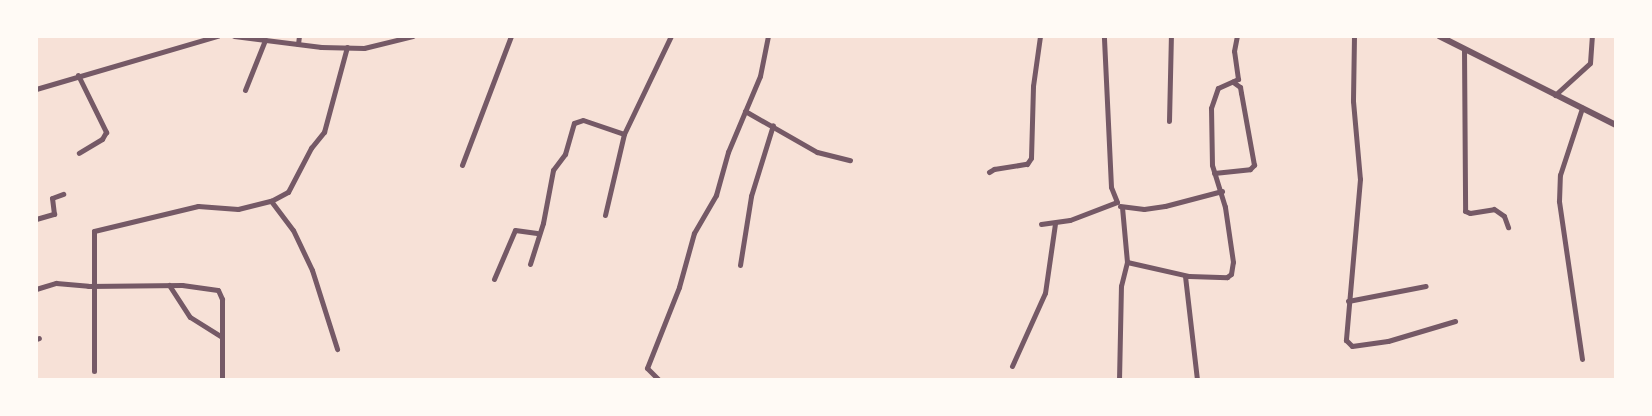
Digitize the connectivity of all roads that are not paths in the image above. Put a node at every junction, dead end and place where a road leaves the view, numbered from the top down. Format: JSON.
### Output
{"nodes":[{"id":1,"x":217,"y":36,"type":"edge"},
{"id":2,"x":234,"y":36,"type":"edge"},
{"id":3,"x":299,"y":36,"type":"edge"},
{"id":4,"x":413,"y":36,"type":"edge"},
{"id":5,"x":511,"y":36,"type":"edge"},
{"id":6,"x":671,"y":36,"type":"edge"},
{"id":7,"x":768,"y":36,"type":"edge"},
{"id":8,"x":1040,"y":36,"type":"edge"},
{"id":9,"x":1104,"y":36,"type":"edge"},
{"id":10,"x":1171,"y":36,"type":"edge"},
{"id":11,"x":1237,"y":36,"type":"edge"},
{"id":12,"x":1354,"y":36,"type":"edge"},
{"id":13,"x":1439,"y":36,"type":"edge"},
{"id":14,"x":1592,"y":36,"type":"edge"},
{"id":15,"x":265,"y":40,"type":"junction"},
{"id":16,"x":298,"y":44,"type":"junction"},
{"id":17,"x":347,"y":47,"type":"junction"},
{"id":18,"x":1464,"y":49,"type":"junction"},
{"id":19,"x":78,"y":75,"type":"junction"},
{"id":20,"x":1232,"y":82,"type":"junction"},
{"id":21,"x":36,"y":89,"type":"edge"},
{"id":22,"x":245,"y":90,"type":"dead end"},
{"id":23,"x":1555,"y":95,"type":"junction"},
{"id":24,"x":1582,"y":108,"type":"junction"},
{"id":25,"x":745,"y":111,"type":"junction"},
{"id":26,"x":1169,"y":122,"type":"dead end"},
{"id":27,"x":1616,"y":125,"type":"edge"},
{"id":28,"x":773,"y":126,"type":"junction"},
{"id":29,"x":624,"y":134,"type":"junction"},
{"id":30,"x":79,"y":153,"type":"dead end"},
{"id":31,"x":850,"y":160,"type":"dead end"},
{"id":32,"x":462,"y":166,"type":"dead end"},
{"id":33,"x":989,"y":172,"type":"dead end"},
{"id":34,"x":1214,"y":173,"type":"junction"},
{"id":35,"x":1222,"y":191,"type":"junction"},
{"id":36,"x":63,"y":194,"type":"dead end"},
{"id":37,"x":271,"y":201,"type":"junction"},
{"id":38,"x":1117,"y":202,"type":"junction"},
{"id":39,"x":1122,"y":208,"type":"junction"},
{"id":40,"x":605,"y":215,"type":"dead end"},
{"id":41,"x":36,"y":220,"type":"edge"},
{"id":42,"x":1041,"y":224,"type":"dead end"},
{"id":43,"x":1055,"y":224,"type":"junction"},
{"id":44,"x":1508,"y":228,"type":"dead end"},
{"id":45,"x":537,"y":233,"type":"junction"},
{"id":46,"x":1127,"y":262,"type":"junction"},
{"id":47,"x":530,"y":264,"type":"dead end"},
{"id":48,"x":740,"y":265,"type":"dead end"},
{"id":49,"x":1185,"y":276,"type":"junction"},
{"id":50,"x":494,"y":279,"type":"dead end"},
{"id":51,"x":169,"y":285,"type":"junction"},
{"id":52,"x":96,"y":286,"type":"junction"},
{"id":53,"x":1426,"y":286,"type":"dead end"},
{"id":54,"x":36,"y":288,"type":"edge"},
{"id":55,"x":1348,"y":301,"type":"junction"},
{"id":56,"x":1455,"y":320,"type":"dead end"},
{"id":57,"x":221,"y":336,"type":"junction"},
{"id":58,"x":337,"y":349,"type":"dead end"},
{"id":59,"x":1582,"y":359,"type":"dead end"},
{"id":60,"x":1012,"y":366,"type":"dead end"},
{"id":61,"x":94,"y":371,"type":"dead end"},
{"id":62,"x":222,"y":380,"type":"edge"},
{"id":63,"x":658,"y":380,"type":"edge"},
{"id":64,"x":1119,"y":380,"type":"edge"},
{"id":65,"x":1197,"y":380,"type":"edge"}],
"edges":[{"from":1,"to":19,"type":"street"},
{"from":2,"to":15,"type":"street"},
{"from":3,"to":16,"type":"street"},
{"from":4,"to":17,"type":"street"},
{"from":5,"to":32,"type":"street"},
{"from":6,"to":29,"type":"street"},
{"from":7,"to":25,"type":"street"},
{"from":8,"to":33,"type":"street"},
{"from":9,"to":38,"type":"street"},
{"from":10,"to":26,"type":"street"},
{"from":11,"to":20,"type":"street"},
{"from":12,"to":55,"type":"street"},
{"from":13,"to":18,"type":"street"},
{"from":14,"to":23,"type":"street"},
{"from":15,"to":16,"type":"street"},
{"from":15,"to":22,"type":"street"},
{"from":16,"to":17,"type":"street"},
{"from":17,"to":37,"type":"street"},
{"from":18,"to":23,"type":"street"},
{"from":18,"to":44,"type":"street"},
{"from":19,"to":21,"type":"street"},
{"from":19,"to":30,"type":"street"},
{"from":20,"to":34,"type":"street"},
{"from":20,"to":34,"type":"street"},
{"from":23,"to":24,"type":"street"},
{"from":24,"to":27,"type":"street"},
{"from":24,"to":59,"type":"street"},
{"from":25,"to":28,"type":"street"},
{"from":25,"to":63,"type":"street"},
{"from":28,"to":31,"type":"street"},
{"from":28,"to":48,"type":"street"},
{"from":29,"to":40,"type":"street"},
{"from":29,"to":45,"type":"street"},
{"from":34,"to":35,"type":"street"},
{"from":35,"to":39,"type":"street"},
{"from":35,"to":49,"type":"street"},
{"from":36,"to":41,"type":"street"},
{"from":37,"to":52,"type":"street"},
{"from":37,"to":58,"type":"street"},
{"from":38,"to":39,"type":"street"},
{"from":38,"to":43,"type":"street"},
{"from":39,"to":46,"type":"street"},
{"from":42,"to":43,"type":"street"},
{"from":43,"to":60,"type":"street"},
{"from":45,"to":47,"type":"street"},
{"from":45,"to":50,"type":"street"},
{"from":46,"to":49,"type":"street"},
{"from":46,"to":64,"type":"street"},
{"from":49,"to":65,"type":"street"},
{"from":51,"to":52,"type":"street"},
{"from":51,"to":57,"type":"street"},
{"from":51,"to":57,"type":"street"},
{"from":52,"to":54,"type":"street"},
{"from":52,"to":61,"type":"street"},
{"from":53,"to":55,"type":"street"},
{"from":55,"to":56,"type":"street"},
{"from":57,"to":62,"type":"street"}]}
